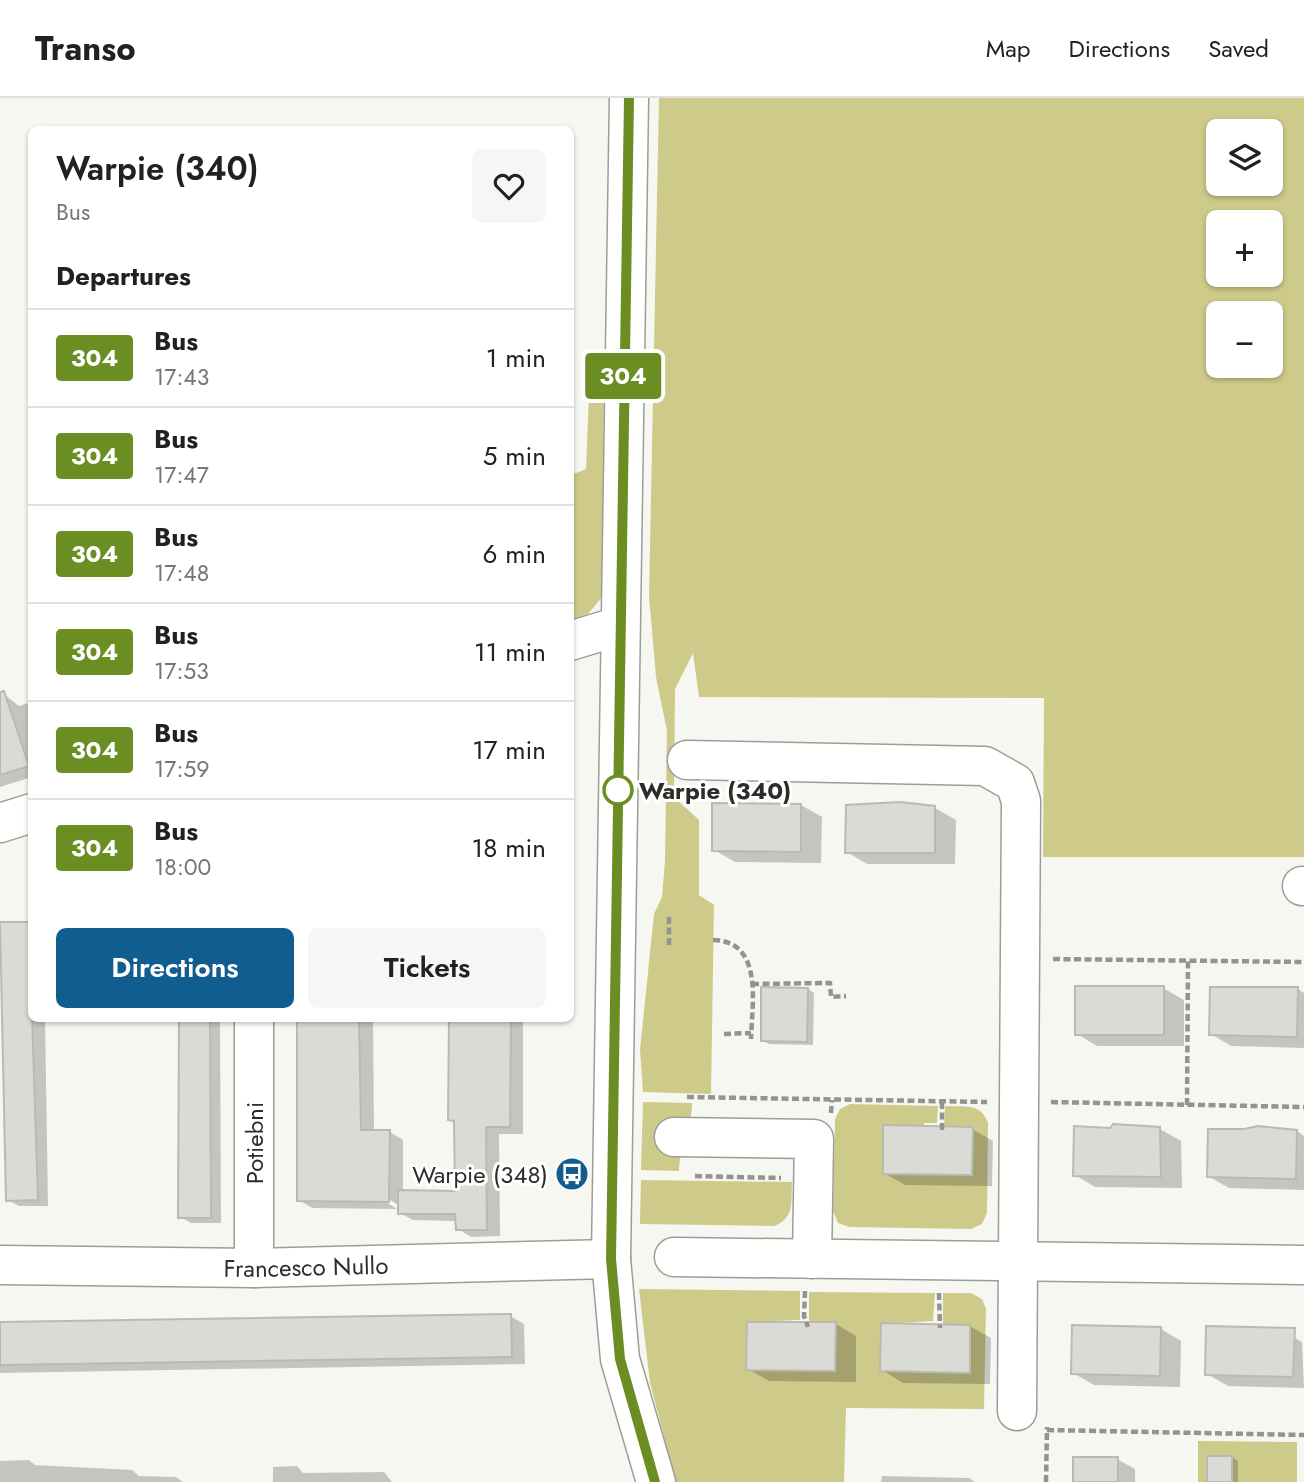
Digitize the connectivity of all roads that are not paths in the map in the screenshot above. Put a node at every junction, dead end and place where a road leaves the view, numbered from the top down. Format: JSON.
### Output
{"nodes":[{"id":1,"x":629,"y":98,"type":"edge"},
{"id":2,"x":619,"y":626,"type":"junction"},
{"id":3,"x":574,"y":640,"type":"edge"},
{"id":4,"x":687,"y":760,"type":"dead end"},
{"id":5,"x":28,"y":814,"type":"edge"},
{"id":6,"x":0,"y":823,"type":"edge"},
{"id":7,"x":254,"y":1022,"type":"edge"},
{"id":8,"x":674,"y":1137,"type":"dead end"},
{"id":9,"x":674,"y":1257,"type":"dead end"},
{"id":10,"x":611,"y":1259,"type":"junction"},
{"id":11,"x":1017,"y":1261,"type":"junction"},
{"id":12,"x":0,"y":1265,"type":"edge"},
{"id":13,"x":1304,"y":1265,"type":"edge"},
{"id":14,"x":254,"y":1268,"type":"junction"},
{"id":15,"x":808,"y":1273,"type":"junction"},
{"id":16,"x":1037,"y":1420,"type":"road end"},
{"id":17,"x":656,"y":1482,"type":"edge"}],
"edges":[{"from":1,"to":2,"type":"street"},
{"from":2,"to":3,"type":"street"},
{"from":2,"to":10,"type":"street"},
{"from":4,"to":11,"type":"street"},
{"from":5,"to":6,"type":"street"},
{"from":7,"to":14,"type":"street","name":"Potiebni"},
{"from":8,"to":15,"type":"street"},
{"from":9,"to":15,"type":"street"},
{"from":10,"to":14,"type":"street","name":"Francesco Nullo"},
{"from":10,"to":17,"type":"street"},
{"from":11,"to":13,"type":"street"},
{"from":11,"to":15,"type":"street"},
{"from":11,"to":16,"type":"street"},
{"from":12,"to":14,"type":"street","name":"Francesco Nullo"}]}
